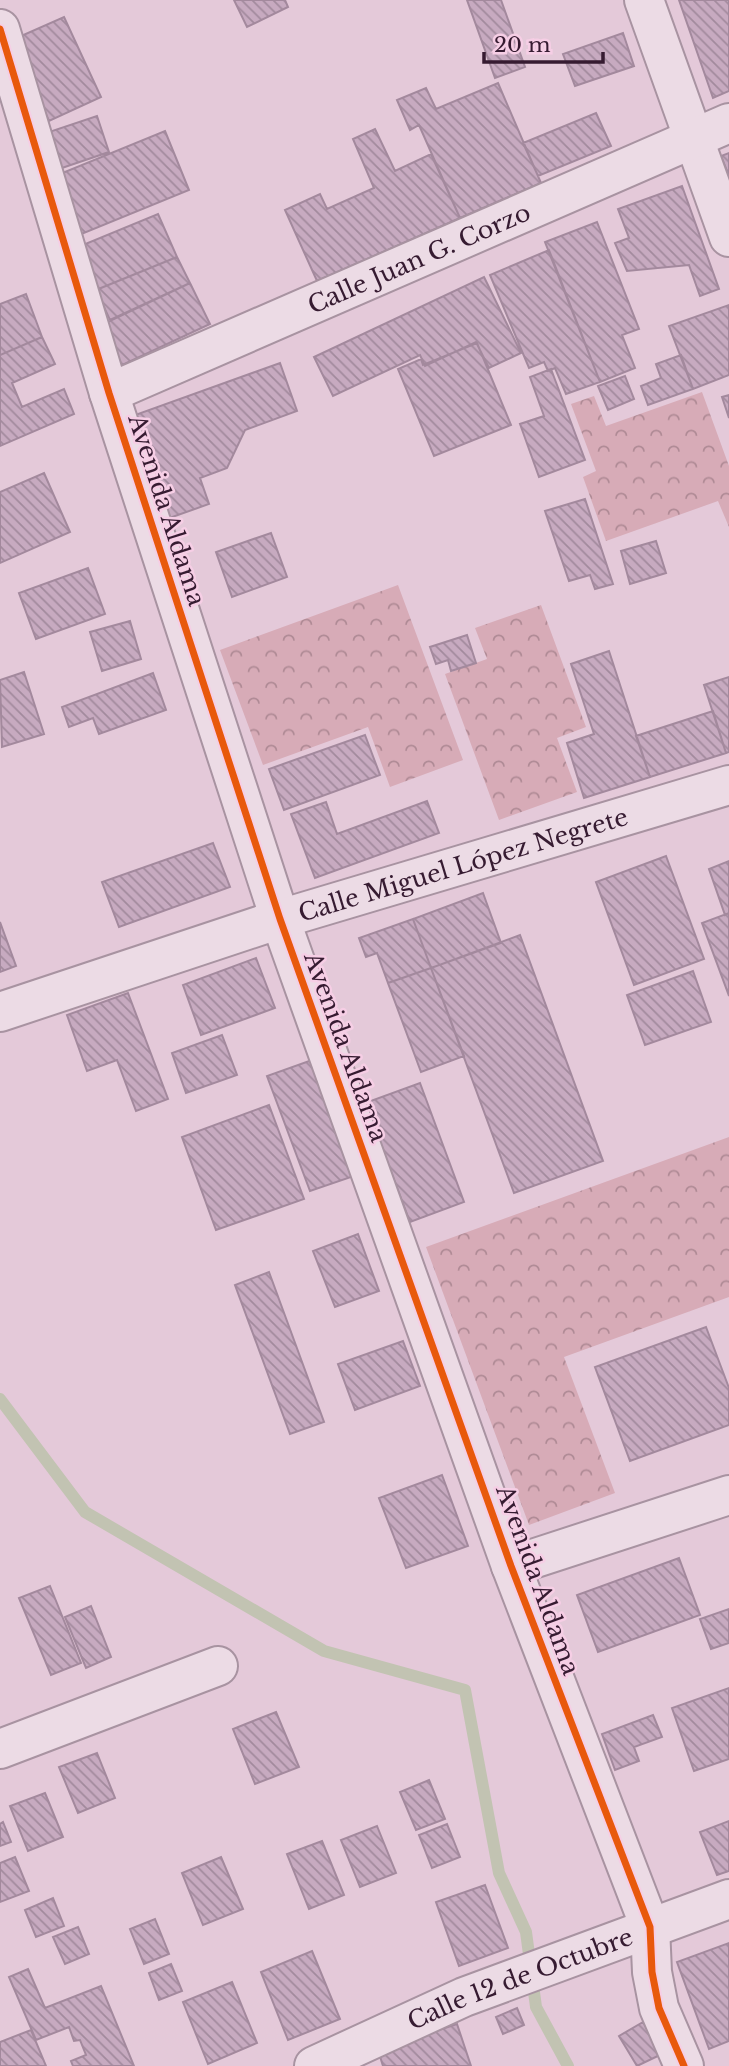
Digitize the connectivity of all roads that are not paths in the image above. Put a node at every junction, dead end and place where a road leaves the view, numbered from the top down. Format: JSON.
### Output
{"nodes":[{"id":1,"x":644,"y":0,"type":"edge"},
{"id":2,"x":0,"y":29,"type":"edge"},
{"id":3,"x":729,"y":123,"type":"edge"},
{"id":4,"x":693,"y":139,"type":"junction"},
{"id":5,"x":729,"y":237,"type":"edge"},
{"id":6,"x":109,"y":393,"type":"junction"},
{"id":7,"x":729,"y":785,"type":"edge"},
{"id":8,"x":280,"y":919,"type":"junction"},
{"id":9,"x":0,"y":1012,"type":"edge"},
{"id":10,"x":729,"y":1495,"type":"edge"},
{"id":11,"x":511,"y":1566,"type":"junction"},
{"id":12,"x":218,"y":1666,"type":"dead end"},
{"id":13,"x":0,"y":1749,"type":"edge"},
{"id":14,"x":729,"y":1899,"type":"edge"},
{"id":15,"x":650,"y":1927,"type":"junction"},
{"id":16,"x":314,"y":2066,"type":"edge"},
{"id":17,"x":684,"y":2066,"type":"edge"}],
"edges":[{"from":1,"to":4,"type":"street"},
{"from":2,"to":6,"type":"street","name":"Avenida Aldama"},
{"from":3,"to":4,"type":"street","name":"Calle Juan G. Corzo"},
{"from":4,"to":5,"type":"street"},
{"from":4,"to":6,"type":"street","name":"Calle Juan G. Corzo"},
{"from":6,"to":8,"type":"street","name":"Avenida Aldama"},
{"from":7,"to":8,"type":"street","name":"Calle Miguel López Negrete"},
{"from":8,"to":9,"type":"street","name":"Calle Miguel López Negrete"},
{"from":8,"to":11,"type":"street","name":"Avenida Aldama"},
{"from":10,"to":11,"type":"street"},
{"from":11,"to":15,"type":"street","name":"Avenida Aldama"},
{"from":12,"to":13,"type":"street"},
{"from":14,"to":15,"type":"street","name":"Calle 12 de Octubre"},
{"from":15,"to":16,"type":"street","name":"Calle 12 de Octubre"},
{"from":15,"to":17,"type":"street","name":"Avenida Aldama"}]}
